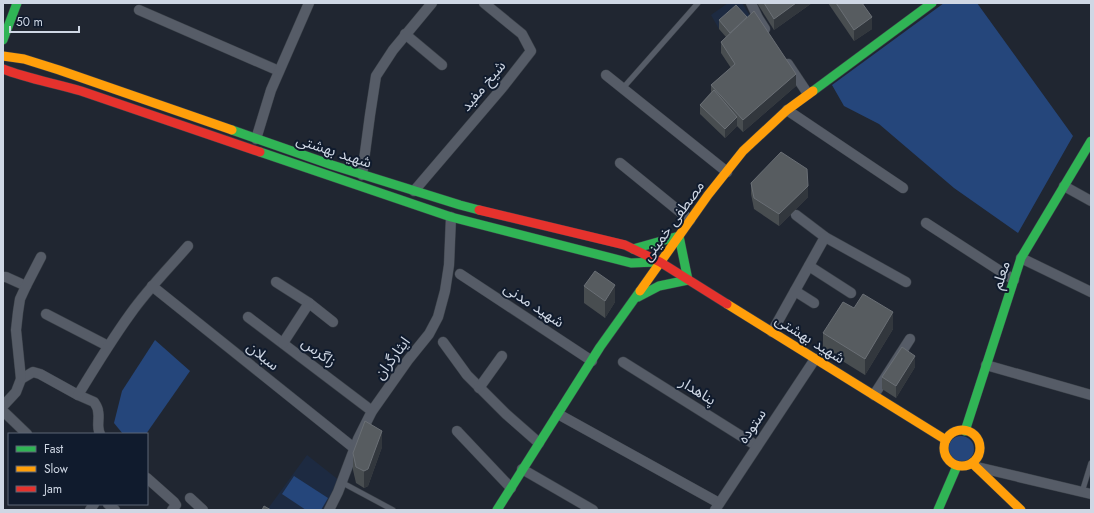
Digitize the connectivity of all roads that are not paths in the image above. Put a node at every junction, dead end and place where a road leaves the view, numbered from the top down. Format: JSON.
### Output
{"nodes":[{"id":1,"x":8,"y":3,"type":"edge"},
{"id":2,"x":17,"y":3,"type":"edge"},
{"id":3,"x":309,"y":3,"type":"edge"},
{"id":4,"x":432,"y":3,"type":"edge"},
{"id":5,"x":484,"y":3,"type":"edge"},
{"id":6,"x":698,"y":3,"type":"edge"},
{"id":7,"x":751,"y":3,"type":"edge"},
{"id":8,"x":932,"y":3,"type":"edge"},
{"id":9,"x":139,"y":10,"type":"dead end"},
{"id":10,"x":3,"y":15,"type":"edge"},
{"id":11,"x":405,"y":34,"type":"junction"},
{"id":12,"x":771,"y":37,"type":"edge"},
{"id":13,"x":3,"y":40,"type":"edge"},
{"id":14,"x":3,"y":56,"type":"edge"},
{"id":15,"x":783,"y":56,"type":"edge"},
{"id":16,"x":24,"y":59,"type":"junction"},
{"id":17,"x":442,"y":65,"type":"dead end"},
{"id":18,"x":3,"y":69,"type":"edge"},
{"id":19,"x":279,"y":71,"type":"junction"},
{"id":20,"x":16,"y":74,"type":"junction"},
{"id":21,"x":606,"y":75,"type":"dead end"},
{"id":22,"x":623,"y":88,"type":"junction"},
{"id":23,"x":808,"y":94,"type":"junction"},
{"id":24,"x":787,"y":110,"type":"junction"},
{"id":25,"x":256,"y":139,"type":"junction"},
{"id":26,"x":1091,"y":141,"type":"edge"},
{"id":27,"x":620,"y":163,"type":"dead end"},
{"id":28,"x":727,"y":172,"type":"junction"},
{"id":29,"x":362,"y":175,"type":"junction"},
{"id":30,"x":1064,"y":186,"type":"junction"},
{"id":31,"x":903,"y":188,"type":"dead end"},
{"id":32,"x":414,"y":191,"type":"junction"},
{"id":33,"x":1091,"y":202,"type":"edge"},
{"id":34,"x":796,"y":215,"type":"dead end"},
{"id":35,"x":451,"y":217,"type":"junction"},
{"id":36,"x":690,"y":220,"type":"junction"},
{"id":37,"x":926,"y":223,"type":"dead end"},
{"id":38,"x":679,"y":236,"type":"junction"},
{"id":39,"x":826,"y":237,"type":"junction"},
{"id":40,"x":188,"y":246,"type":"dead end"},
{"id":41,"x":633,"y":249,"type":"junction"},
{"id":42,"x":41,"y":257,"type":"dead end"},
{"id":43,"x":1021,"y":258,"type":"junction"},
{"id":44,"x":660,"y":262,"type":"junction"},
{"id":45,"x":809,"y":266,"type":"junction"},
{"id":46,"x":460,"y":274,"type":"dead end"},
{"id":47,"x":3,"y":277,"type":"edge"},
{"id":48,"x":688,"y":280,"type":"junction"},
{"id":49,"x":1014,"y":280,"type":"junction"},
{"id":50,"x":276,"y":282,"type":"dead end"},
{"id":51,"x":906,"y":282,"type":"dead end"},
{"id":52,"x":26,"y":286,"type":"junction"},
{"id":53,"x":152,"y":286,"type":"junction"},
{"id":54,"x":795,"y":291,"type":"junction"},
{"id":55,"x":1091,"y":292,"type":"edge"},
{"id":56,"x":851,"y":293,"type":"dead end"},
{"id":57,"x":636,"y":297,"type":"junction"},
{"id":58,"x":309,"y":303,"type":"junction"},
{"id":59,"x":814,"y":303,"type":"dead end"},
{"id":60,"x":46,"y":314,"type":"dead end"},
{"id":61,"x":248,"y":317,"type":"dead end"},
{"id":62,"x":333,"y":322,"type":"dead end"},
{"id":63,"x":772,"y":332,"type":"junction"},
{"id":64,"x":910,"y":339,"type":"dead end"},
{"id":65,"x":443,"y":342,"type":"dead end"},
{"id":66,"x":283,"y":343,"type":"junction"},
{"id":67,"x":108,"y":346,"type":"junction"},
{"id":68,"x":502,"y":356,"type":"dead end"},
{"id":69,"x":815,"y":359,"type":"junction"},
{"id":70,"x":592,"y":361,"type":"junction"},
{"id":71,"x":624,"y":362,"type":"dead end"},
{"id":72,"x":986,"y":365,"type":"junction"},
{"id":73,"x":21,"y":379,"type":"junction"},
{"id":74,"x":479,"y":388,"type":"junction"},
{"id":75,"x":78,"y":395,"type":"junction"},
{"id":76,"x":1091,"y":395,"type":"edge"},
{"id":77,"x":874,"y":396,"type":"junction"},
{"id":78,"x":3,"y":406,"type":"edge"},
{"id":79,"x":3,"y":411,"type":"edge"},
{"id":80,"x":372,"y":411,"type":"junction"},
{"id":81,"x":558,"y":414,"type":"junction"},
{"id":82,"x":457,"y":430,"type":"dead end"},
{"id":83,"x":965,"y":431,"type":"junction"},
{"id":84,"x":26,"y":433,"type":"edge"},
{"id":85,"x":99,"y":433,"type":"edge"},
{"id":86,"x":946,"y":440,"type":"junction"},
{"id":87,"x":539,"y":443,"type":"junction"},
{"id":88,"x":757,"y":446,"type":"junction"},
{"id":89,"x":354,"y":448,"type":"junction"},
{"id":90,"x":1091,"y":463,"type":"edge"},
{"id":91,"x":973,"y":465,"type":"junction"},
{"id":92,"x":957,"y":466,"type":"junction"},
{"id":93,"x":522,"y":469,"type":"junction"},
{"id":94,"x":148,"y":479,"type":"edge"},
{"id":95,"x":341,"y":482,"type":"junction"},
{"id":96,"x":511,"y":488,"type":"junction"},
{"id":97,"x":1086,"y":493,"type":"edge"},
{"id":98,"x":190,"y":498,"type":"dead end"},
{"id":99,"x":717,"y":506,"type":"edge"},
{"id":100,"x":501,"y":509,"type":"edge"},
{"id":101,"x":172,"y":510,"type":"edge"},
{"id":102,"x":203,"y":510,"type":"edge"},
{"id":103,"x":329,"y":510,"type":"edge"},
{"id":104,"x":393,"y":510,"type":"edge"},
{"id":105,"x":593,"y":510,"type":"edge"},
{"id":106,"x":938,"y":510,"type":"edge"},
{"id":107,"x":1021,"y":510,"type":"edge"}],
"edges":[{"from":1,"to":10,"type":"main road"},
{"from":2,"to":13,"type":"main road"},
{"from":3,"to":19,"type":"street"},
{"from":4,"to":11,"type":"street"},
{"from":5,"to":32,"type":"street","name":"شیخ مفید"},
{"from":6,"to":22,"type":"lane"},
{"from":7,"to":12,"type":"street"},
{"from":8,"to":23,"type":"main road","name":"مصطفی خمینی"},
{"from":9,"to":19,"type":"street"},
{"from":11,"to":17,"type":"street"},
{"from":11,"to":29,"type":"street"},
{"from":14,"to":16,"type":"main road","name":"شهید بهشتی"},
{"from":15,"to":23,"type":"street"},
{"from":16,"to":20,"type":"main road"},
{"from":16,"to":25,"type":"main road","name":"شهید بهشتی"},
{"from":18,"to":20,"type":"main road","name":"شهید بهشتی"},
{"from":19,"to":25,"type":"street"},
{"from":20,"to":35,"type":"main road","name":"شهید بهشتی"},
{"from":21,"to":22,"type":"street"},
{"from":22,"to":28,"type":"street"},
{"from":23,"to":24,"type":"main road","name":"مصطفی خمینی"},
{"from":24,"to":28,"type":"main road","name":"مصطفی خمینی"},
{"from":24,"to":31,"type":"street"},
{"from":25,"to":29,"type":"main road","name":"شهید بهشتی"},
{"from":26,"to":30,"type":"main road","name":"معلم"},
{"from":27,"to":36,"type":"street"},
{"from":28,"to":36,"type":"main road","name":"مصطفی خمینی"},
{"from":29,"to":32,"type":"main road","name":"شهید بهشتی"},
{"from":30,"to":33,"type":"street"},
{"from":30,"to":43,"type":"main road","name":"معلم"},
{"from":32,"to":41,"type":"main road","name":"شهید بهشتی"},
{"from":34,"to":39,"type":"street"},
{"from":35,"to":44,"type":"main road","name":"شهید بهشتی"},
{"from":35,"to":80,"type":"street","name":"ایثارگران"},
{"from":36,"to":38,"type":"main road","name":"مصطفی خمینی"},
{"from":37,"to":49,"type":"street"},
{"from":38,"to":41,"type":"main road"},
{"from":38,"to":44,"type":"main road","name":"مصطفی خمینی"},
{"from":38,"to":48,"type":"main road"},
{"from":39,"to":45,"type":"street"},
{"from":39,"to":51,"type":"street"},
{"from":40,"to":53,"type":"street"},
{"from":41,"to":44,"type":"main road","name":"شهید بهشتی"},
{"from":42,"to":52,"type":"street"},
{"from":43,"to":49,"type":"main road","name":"معلم"},
{"from":43,"to":55,"type":"street"},
{"from":44,"to":48,"type":"main road","name":"شهید بهشتی"},
{"from":44,"to":57,"type":"main road","name":"مصطفی خمینی"},
{"from":45,"to":54,"type":"street"},
{"from":45,"to":56,"type":"street"},
{"from":46,"to":70,"type":"street","name":"شهید مدنی"},
{"from":47,"to":52,"type":"street"},
{"from":48,"to":57,"type":"main road"},
{"from":48,"to":63,"type":"main road","name":"شهید بهشتی"},
{"from":49,"to":72,"type":"main road","name":"معلم"},
{"from":50,"to":58,"type":"street"},
{"from":52,"to":73,"type":"street"},
{"from":53,"to":67,"type":"street"},
{"from":53,"to":89,"type":"street","name":"سبلان"},
{"from":54,"to":59,"type":"street"},
{"from":54,"to":63,"type":"street"},
{"from":57,"to":70,"type":"main road","name":"مصطفی خمینی"},
{"from":58,"to":62,"type":"street"},
{"from":58,"to":66,"type":"street"},
{"from":60,"to":67,"type":"street"},
{"from":61,"to":66,"type":"street","name":"زاگرس"},
{"from":63,"to":69,"type":"main road","name":"شهید بهشتی"},
{"from":64,"to":77,"type":"street"},
{"from":65,"to":74,"type":"street"},
{"from":66,"to":80,"type":"street","name":"زاگرس"},
{"from":67,"to":75,"type":"street"},
{"from":68,"to":74,"type":"street"},
{"from":69,"to":77,"type":"main road","name":"شهید بهشتی"},
{"from":69,"to":88,"type":"street","name":"ستوده"},
{"from":70,"to":81,"type":"main road","name":"مصطفی خمینی"},
{"from":71,"to":88,"type":"street","name":"پناهدار"},
{"from":72,"to":76,"type":"street"},
{"from":72,"to":83,"type":"main road","name":"معلم"},
{"from":73,"to":75,"type":"street"},
{"from":73,"to":78,"type":"street"},
{"from":74,"to":87,"type":"street"},
{"from":75,"to":85,"type":"street"},
{"from":77,"to":86,"type":"main road","name":"شهید بهشتی"},
{"from":79,"to":84,"type":"street"},
{"from":80,"to":89,"type":"street","name":"ایثارگران"},
{"from":81,"to":87,"type":"main road","name":"مصطفی خمینی"},
{"from":81,"to":99,"type":"street"},
{"from":82,"to":96,"type":"street"},
{"from":83,"to":86,"type":"main road"},
{"from":83,"to":91,"type":"main road"},
{"from":86,"to":92,"type":"main road"},
{"from":87,"to":93,"type":"main road","name":"مصطفی خمینی"},
{"from":88,"to":99,"type":"street","name":"ستوده"},
{"from":89,"to":95,"type":"street","name":"ایثارگران"},
{"from":90,"to":97,"type":"lane"},
{"from":91,"to":92,"type":"main road"},
{"from":91,"to":97,"type":"street"},
{"from":91,"to":107,"type":"main road"},
{"from":92,"to":106,"type":"main road"},
{"from":93,"to":96,"type":"main road","name":"مصطفی خمینی"},
{"from":93,"to":105,"type":"street"},
{"from":94,"to":101,"type":"street"},
{"from":95,"to":103,"type":"street","name":"ایثارگران"},
{"from":95,"to":104,"type":"lane"},
{"from":96,"to":100,"type":"main road","name":"مصطفی خمینی"},
{"from":98,"to":102,"type":"street"}]}
